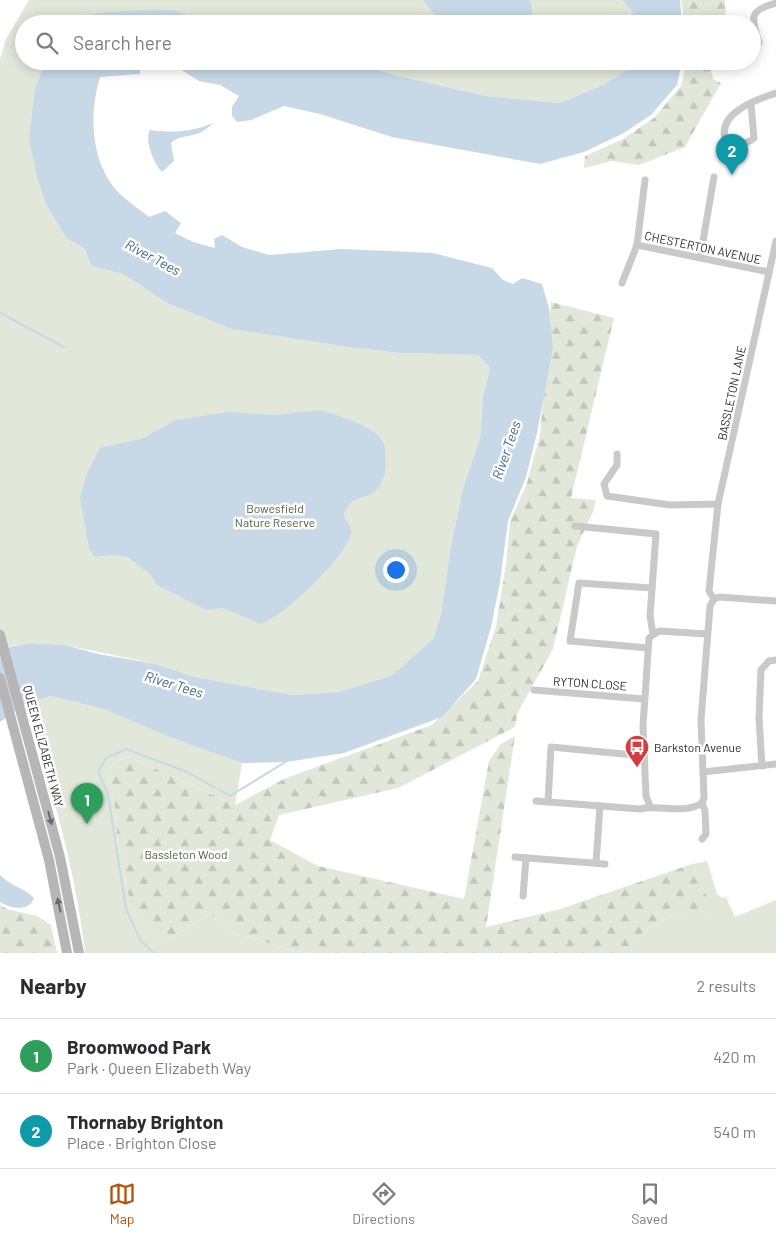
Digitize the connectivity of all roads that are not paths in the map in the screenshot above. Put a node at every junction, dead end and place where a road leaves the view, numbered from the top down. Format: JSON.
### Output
{"nodes":[{"id":1,"x":776,"y":3,"type":"edge"},
{"id":2,"x":754,"y":15,"type":"edge"},
{"id":3,"x":776,"y":93,"type":"edge"},
{"id":4,"x":752,"y":104,"type":"junction"},
{"id":5,"x":714,"y":177,"type":"dead end"},
{"id":6,"x":645,"y":180,"type":"dead end"},
{"id":7,"x":776,"y":241,"type":"edge"},
{"id":8,"x":637,"y":245,"type":"junction"},
{"id":9,"x":700,"y":258,"type":"junction"},
{"id":10,"x":770,"y":272,"type":"junction"},
{"id":11,"x":622,"y":283,"type":"dead end"},
{"id":12,"x":617,"y":454,"type":"dead end"},
{"id":13,"x":617,"y":465,"type":"junction"},
{"id":14,"x":626,"y":466,"type":"dead end"},
{"id":15,"x":718,"y":504,"type":"junction"},
{"id":16,"x":575,"y":526,"type":"dead end"},
{"id":17,"x":652,"y":588,"type":"junction"},
{"id":18,"x":714,"y":599,"type":"junction"},
{"id":19,"x":776,"y":601,"type":"edge"},
{"id":20,"x":653,"y":634,"type":"junction"},
{"id":21,"x":707,"y":634,"type":"junction"},
{"id":22,"x":0,"y":635,"type":"edge"},
{"id":23,"x":648,"y":648,"type":"junction"},
{"id":24,"x":776,"y":660,"type":"edge"},
{"id":25,"x":0,"y":678,"type":"edge"},
{"id":26,"x":534,"y":690,"type":"dead end"},
{"id":27,"x":644,"y":699,"type":"junction"},
{"id":28,"x":622,"y":744,"type":"dead end"},
{"id":29,"x":625,"y":754,"type":"junction"},
{"id":30,"x":644,"y":756,"type":"junction"},
{"id":31,"x":776,"y":764,"type":"edge"},
{"id":32,"x":762,"y":766,"type":"junction"},
{"id":33,"x":703,"y":772,"type":"junction"},
{"id":34,"x":536,"y":801,"type":"dead end"},
{"id":35,"x":548,"y":802,"type":"junction"},
{"id":36,"x":702,"y":803,"type":"junction"},
{"id":37,"x":600,"y":806,"type":"junction"},
{"id":38,"x":650,"y":806,"type":"junction"},
{"id":39,"x":702,"y":839,"type":"dead end"},
{"id":40,"x":515,"y":857,"type":"dead end"},
{"id":41,"x":526,"y":858,"type":"junction"},
{"id":42,"x":596,"y":863,"type":"junction"},
{"id":43,"x":605,"y":864,"type":"dead end"},
{"id":44,"x":523,"y":896,"type":"dead end"},
{"id":45,"x":68,"y":953,"type":"edge"},
{"id":46,"x":79,"y":953,"type":"edge"}],
"edges":[{"from":1,"to":2,"type":"street"},
{"from":3,"to":4,"type":"street"},
{"from":4,"to":4,"type":"street"},
{"from":5,"to":9,"type":"street"},
{"from":6,"to":8,"type":"street","name":"CHESTERTON AVENUE"},
{"from":7,"to":10,"type":"street","name":"BASSLETON LANE"},
{"from":8,"to":9,"type":"street","name":"CHESTERTON AVENUE"},
{"from":8,"to":11,"type":"street"},
{"from":9,"to":10,"type":"street","name":"CHESTERTON AVENUE"},
{"from":10,"to":15,"type":"street","name":"BASSLETON LANE"},
{"from":12,"to":13,"type":"street"},
{"from":13,"to":14,"type":"street"},
{"from":13,"to":15,"type":"street"},
{"from":15,"to":18,"type":"street","name":"BASSLETON LANE"},
{"from":16,"to":17,"type":"street"},
{"from":17,"to":20,"type":"street"},
{"from":17,"to":23,"type":"street"},
{"from":18,"to":19,"type":"street"},
{"from":18,"to":21,"type":"street","name":"BASSLETON LANE"},
{"from":20,"to":21,"type":"street"},
{"from":20,"to":23,"type":"street"},
{"from":21,"to":33,"type":"street","name":"BASSLETON LANE"},
{"from":22,"to":46,"type":"street","name":"QUEEN ELIZABETH WAY","one_way":true},
{"from":23,"to":27,"type":"street"},
{"from":24,"to":32,"type":"street"},
{"from":45,"to":25,"type":"street","name":"QUEEN ELIZABETH WAY","one_way":true},
{"from":26,"to":27,"type":"street","name":"RYTON CLOSE"},
{"from":27,"to":30,"type":"street"},
{"from":28,"to":29,"type":"street"},
{"from":29,"to":30,"type":"street"},
{"from":29,"to":35,"type":"street"},
{"from":30,"to":38,"type":"street"},
{"from":31,"to":32,"type":"street"},
{"from":32,"to":33,"type":"street"},
{"from":33,"to":36,"type":"street","name":"BASSLETON LANE"},
{"from":34,"to":35,"type":"street"},
{"from":35,"to":37,"type":"street"},
{"from":36,"to":38,"type":"street"},
{"from":36,"to":39,"type":"street","name":"BASSLETON LANE"},
{"from":37,"to":38,"type":"street"},
{"from":37,"to":42,"type":"street"},
{"from":40,"to":41,"type":"street"},
{"from":41,"to":42,"type":"street"},
{"from":41,"to":44,"type":"street"},
{"from":42,"to":43,"type":"street"}]}
